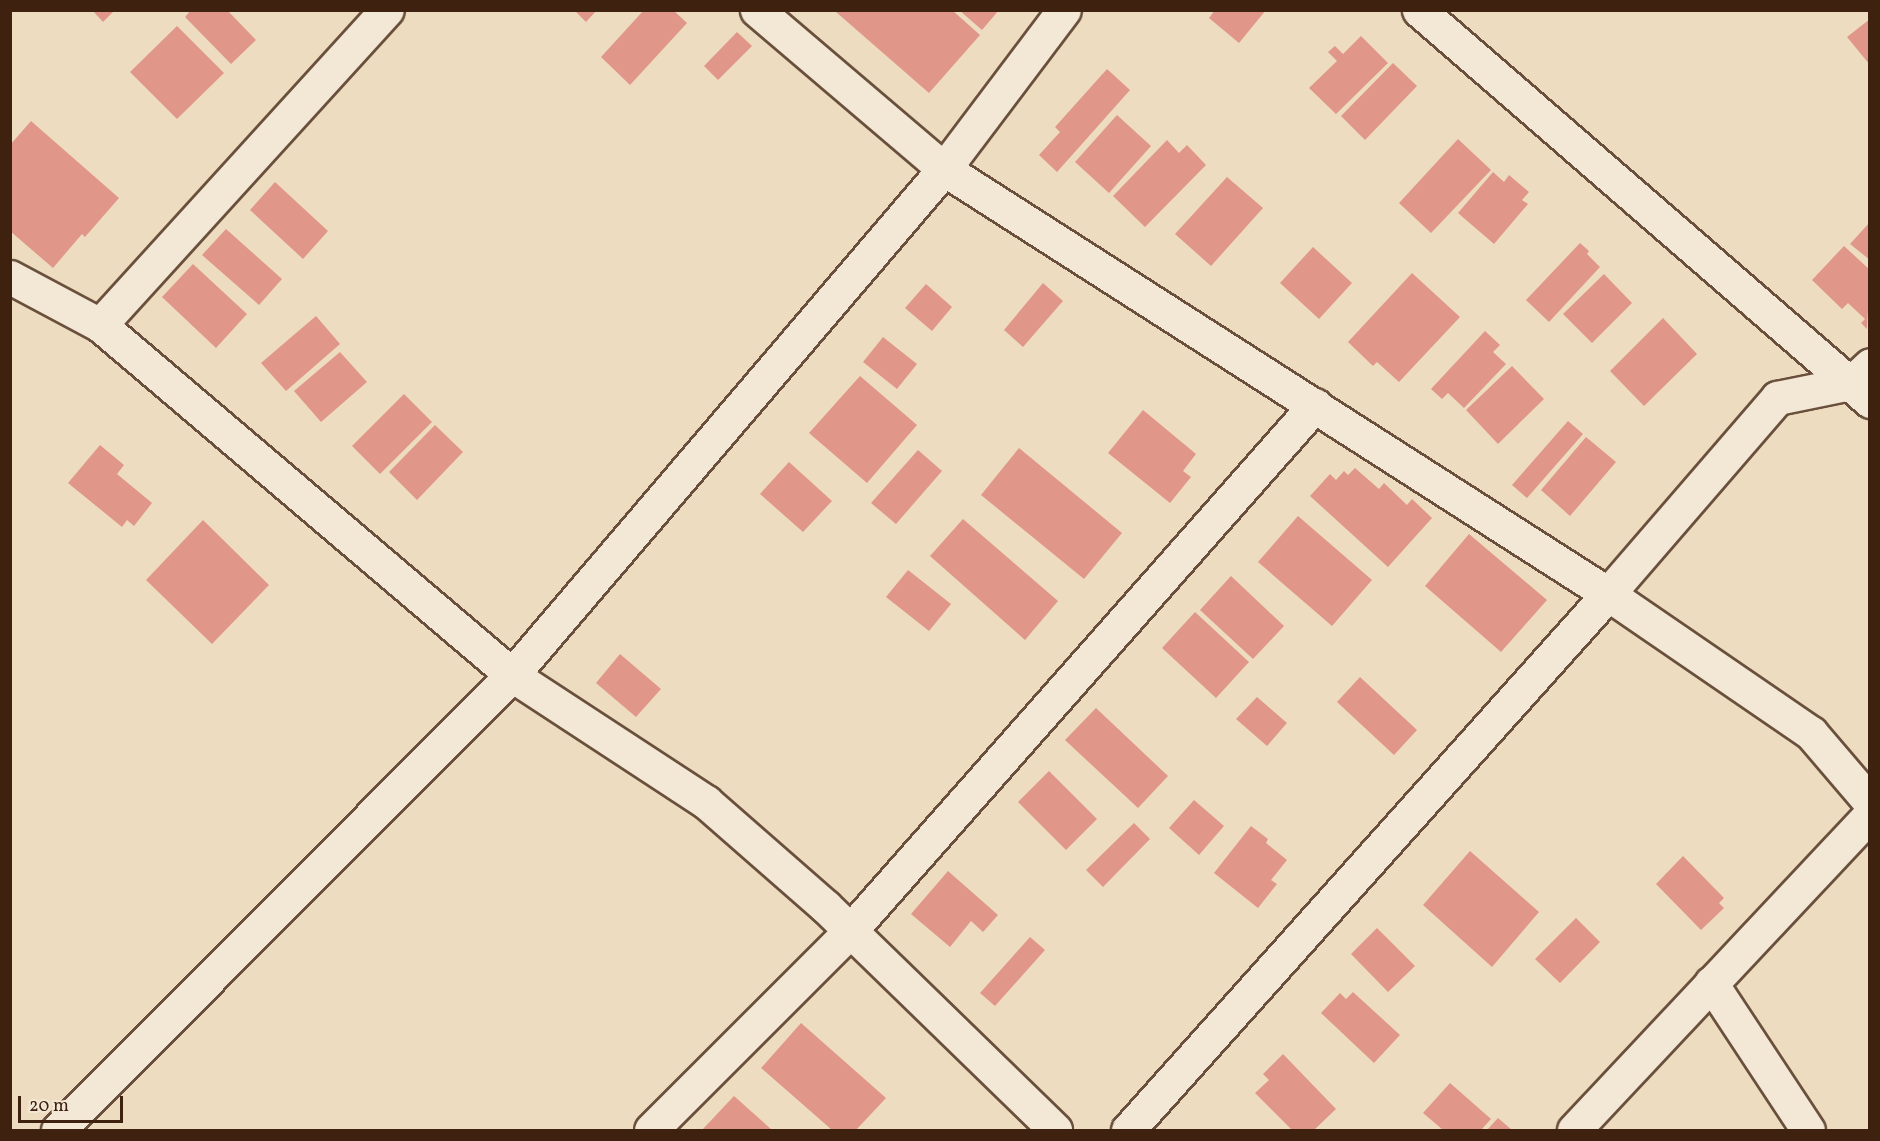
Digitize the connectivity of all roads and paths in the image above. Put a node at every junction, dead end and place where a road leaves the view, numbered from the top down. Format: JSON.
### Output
{"nodes":[{"id":1,"x":387,"y":10,"type":"edge"},
{"id":2,"x":757,"y":10,"type":"edge"},
{"id":3,"x":1064,"y":10,"type":"edge"},
{"id":4,"x":1419,"y":10,"type":"edge"},
{"id":5,"x":944,"y":169,"type":"junction"},
{"id":6,"x":10,"y":277,"type":"edge"},
{"id":7,"x":100,"y":324,"type":"junction"},
{"id":8,"x":1863,"y":383,"type":"edge"},
{"id":9,"x":1315,"y":405,"type":"junction"},
{"id":10,"x":1608,"y":594,"type":"junction"},
{"id":11,"x":512,"y":675,"type":"junction"},
{"id":12,"x":1869,"y":802,"type":"edge"},
{"id":13,"x":1869,"y":814,"type":"edge"},
{"id":14,"x":850,"y":932,"type":"junction"},
{"id":15,"x":1711,"y":983,"type":"junction"},
{"id":16,"x":58,"y":1131,"type":"edge"},
{"id":17,"x":651,"y":1131,"type":"edge"},
{"id":18,"x":1055,"y":1131,"type":"edge"},
{"id":19,"x":1128,"y":1131,"type":"edge"},
{"id":20,"x":1574,"y":1131,"type":"edge"},
{"id":21,"x":1808,"y":1131,"type":"edge"}],
"edges":[{"from":1,"to":7,"type":"street"},
{"from":2,"to":5,"type":"street"},
{"from":3,"to":5,"type":"street"},
{"from":4,"to":8,"type":"street"},
{"from":5,"to":9,"type":"street"},
{"from":5,"to":11,"type":"street"},
{"from":6,"to":7,"type":"street"},
{"from":7,"to":11,"type":"street"},
{"from":8,"to":10,"type":"street"},
{"from":9,"to":10,"type":"street"},
{"from":9,"to":14,"type":"street"},
{"from":10,"to":12,"type":"street"},
{"from":10,"to":19,"type":"street"},
{"from":11,"to":14,"type":"street"},
{"from":11,"to":16,"type":"street"},
{"from":13,"to":15,"type":"street"},
{"from":14,"to":17,"type":"street"},
{"from":14,"to":18,"type":"street"},
{"from":15,"to":20,"type":"street"},
{"from":15,"to":21,"type":"street"}]}
